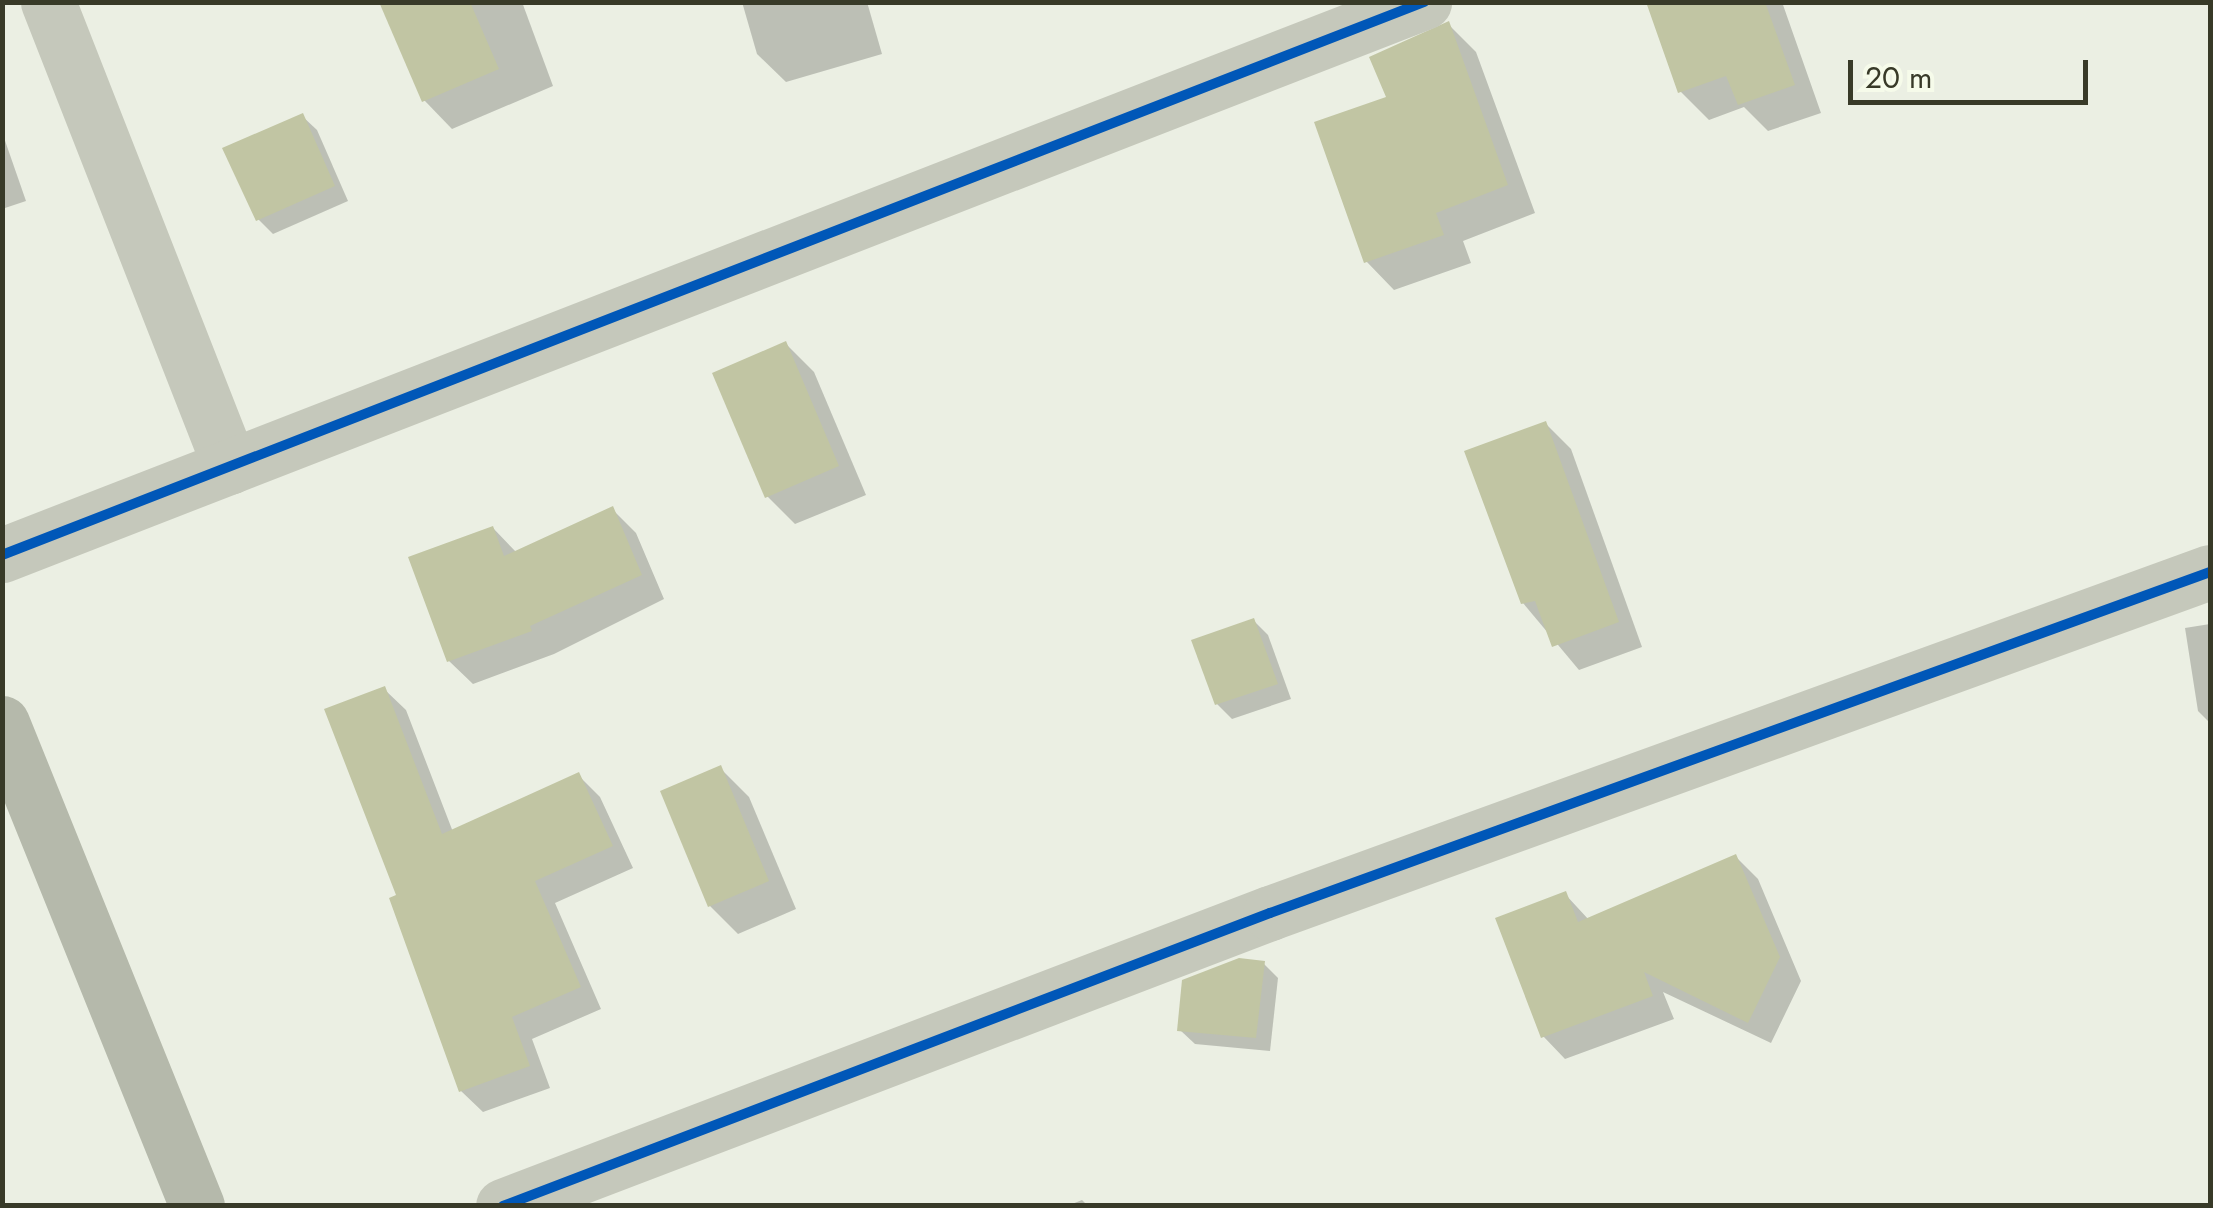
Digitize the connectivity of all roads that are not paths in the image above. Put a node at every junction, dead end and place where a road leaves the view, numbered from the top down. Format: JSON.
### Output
{"nodes":[{"id":1,"x":48,"y":2,"type":"edge"},
{"id":2,"x":1424,"y":2,"type":"edge"},
{"id":3,"x":230,"y":466,"type":"junction"},
{"id":4,"x":2,"y":555,"type":"edge"},
{"id":5,"x":2210,"y":572,"type":"edge"},
{"id":6,"x":2,"y":722,"type":"edge"},
{"id":7,"x":197,"y":1206,"type":"edge"},
{"id":8,"x":503,"y":1206,"type":"edge"}],
"edges":[{"from":1,"to":3,"type":"street"},
{"from":2,"to":3,"type":"street"},
{"from":3,"to":4,"type":"street"},
{"from":5,"to":8,"type":"street"},
{"from":6,"to":7,"type":"main road"}]}
